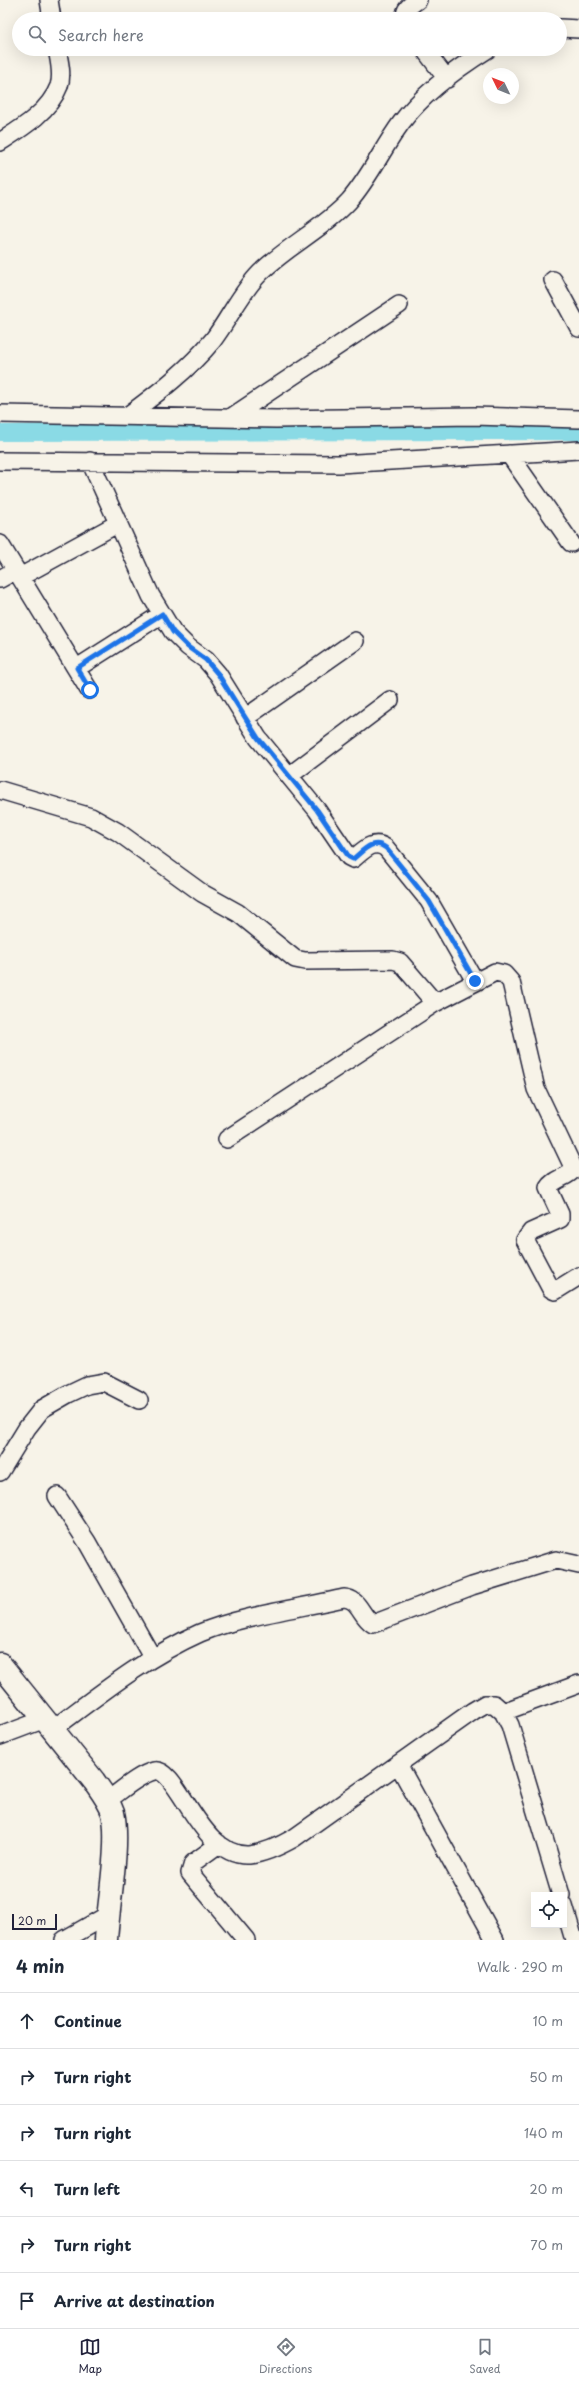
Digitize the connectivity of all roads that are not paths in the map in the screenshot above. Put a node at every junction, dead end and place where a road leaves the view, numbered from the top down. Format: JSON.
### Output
{"nodes":[{"id":1,"x":48,"y":0,"type":"edge"},
{"id":2,"x":418,"y":0,"type":"edge"},
{"id":3,"x":51,"y":12,"type":"edge"},
{"id":4,"x":405,"y":12,"type":"edge"},
{"id":5,"x":567,"y":28,"type":"edge"},
{"id":6,"x":579,"y":29,"type":"edge"},
{"id":7,"x":58,"y":56,"type":"edge"},
{"id":8,"x":429,"y":56,"type":"edge"},
{"id":9,"x":478,"y":56,"type":"edge"},
{"id":10,"x":446,"y":78,"type":"junction"},
{"id":11,"x":0,"y":142,"type":"edge"},
{"id":12,"x":553,"y":280,"type":"dead end"},
{"id":13,"x":399,"y":305,"type":"dead end"},
{"id":14,"x":579,"y":328,"type":"edge"},
{"id":15,"x":0,"y":414,"type":"edge"},
{"id":16,"x":127,"y":416,"type":"junction"},
{"id":17,"x":230,"y":418,"type":"junction"},
{"id":18,"x":579,"y":420,"type":"edge"},
{"id":19,"x":579,"y":450,"type":"edge"},
{"id":20,"x":509,"y":454,"type":"junction"},
{"id":21,"x":0,"y":461,"type":"edge"},
{"id":22,"x":90,"y":461,"type":"junction"},
{"id":23,"x":117,"y":524,"type":"junction"},
{"id":24,"x":571,"y":543,"type":"dead end"},
{"id":25,"x":0,"y":544,"type":"edge"},
{"id":26,"x":18,"y":573,"type":"junction"},
{"id":27,"x":0,"y":579,"type":"edge"},
{"id":28,"x":162,"y":614,"type":"junction"},
{"id":29,"x":356,"y":641,"type":"dead end"},
{"id":30,"x":77,"y":668,"type":"junction"},
{"id":31,"x":90,"y":690,"type":"dead end"},
{"id":32,"x":390,"y":700,"type":"dead end"},
{"id":33,"x":245,"y":718,"type":"junction"},
{"id":34,"x":289,"y":776,"type":"junction"},
{"id":35,"x":0,"y":790,"type":"edge"},
{"id":36,"x":475,"y":981,"type":"junction"},
{"id":37,"x":435,"y":1003,"type":"junction"},
{"id":38,"x":227,"y":1139,"type":"dead end"},
{"id":39,"x":579,"y":1276,"type":"edge"},
{"id":40,"x":140,"y":1400,"type":"dead end"},
{"id":41,"x":0,"y":1472,"type":"edge"},
{"id":42,"x":57,"y":1496,"type":"dead end"},
{"id":43,"x":579,"y":1565,"type":"edge"},
{"id":44,"x":152,"y":1657,"type":"junction"},
{"id":45,"x":0,"y":1664,"type":"edge"},
{"id":46,"x":579,"y":1684,"type":"edge"},
{"id":47,"x":503,"y":1712,"type":"junction"},
{"id":48,"x":49,"y":1724,"type":"junction"},
{"id":49,"x":0,"y":1736,"type":"edge"},
{"id":50,"x":398,"y":1764,"type":"junction"},
{"id":51,"x":108,"y":1800,"type":"junction"},
{"id":52,"x":219,"y":1844,"type":"junction"},
{"id":53,"x":559,"y":1892,"type":"edge"},
{"id":54,"x":108,"y":1915,"type":"junction"},
{"id":55,"x":567,"y":1916,"type":"edge"},
{"id":56,"x":64,"y":1940,"type":"edge"},
{"id":57,"x":106,"y":1940,"type":"edge"},
{"id":58,"x":246,"y":1940,"type":"edge"},
{"id":59,"x":495,"y":1940,"type":"edge"},
{"id":60,"x":574,"y":1940,"type":"edge"}],
"edges":[{"from":1,"to":3,"type":"street"},
{"from":2,"to":4,"type":"street"},
{"from":5,"to":6,"type":"street"},
{"from":7,"to":11,"type":"street"},
{"from":8,"to":10,"type":"street"},
{"from":9,"to":10,"type":"street"},
{"from":10,"to":16,"type":"street"},
{"from":12,"to":14,"type":"street"},
{"from":13,"to":17,"type":"street"},
{"from":15,"to":16,"type":"street"},
{"from":16,"to":17,"type":"street"},
{"from":17,"to":18,"type":"street"},
{"from":19,"to":20,"type":"street"},
{"from":20,"to":22,"type":"street"},
{"from":20,"to":24,"type":"street"},
{"from":21,"to":22,"type":"street"},
{"from":22,"to":23,"type":"street"},
{"from":23,"to":26,"type":"street"},
{"from":23,"to":28,"type":"street"},
{"from":25,"to":26,"type":"street"},
{"from":26,"to":27,"type":"street"},
{"from":26,"to":30,"type":"street"},
{"from":28,"to":30,"type":"street"},
{"from":28,"to":33,"type":"street"},
{"from":29,"to":33,"type":"street"},
{"from":30,"to":31,"type":"street"},
{"from":32,"to":34,"type":"street"},
{"from":33,"to":34,"type":"street"},
{"from":34,"to":36,"type":"street"},
{"from":35,"to":37,"type":"street"},
{"from":36,"to":37,"type":"street"},
{"from":36,"to":39,"type":"street"},
{"from":37,"to":38,"type":"street"},
{"from":40,"to":41,"type":"street"},
{"from":42,"to":44,"type":"street"},
{"from":43,"to":44,"type":"street"},
{"from":44,"to":48,"type":"street"},
{"from":45,"to":48,"type":"main road"},
{"from":46,"to":47,"type":"street"},
{"from":47,"to":50,"type":"street"},
{"from":47,"to":53,"type":"street"},
{"from":48,"to":49,"type":"street"},
{"from":48,"to":51,"type":"main road"},
{"from":50,"to":52,"type":"street"},
{"from":50,"to":59,"type":"street"},
{"from":51,"to":52,"type":"street"},
{"from":51,"to":54,"type":"main road"},
{"from":52,"to":58,"type":"street"},
{"from":54,"to":56,"type":"street"},
{"from":54,"to":57,"type":"main road"},
{"from":55,"to":60,"type":"street"}]}
